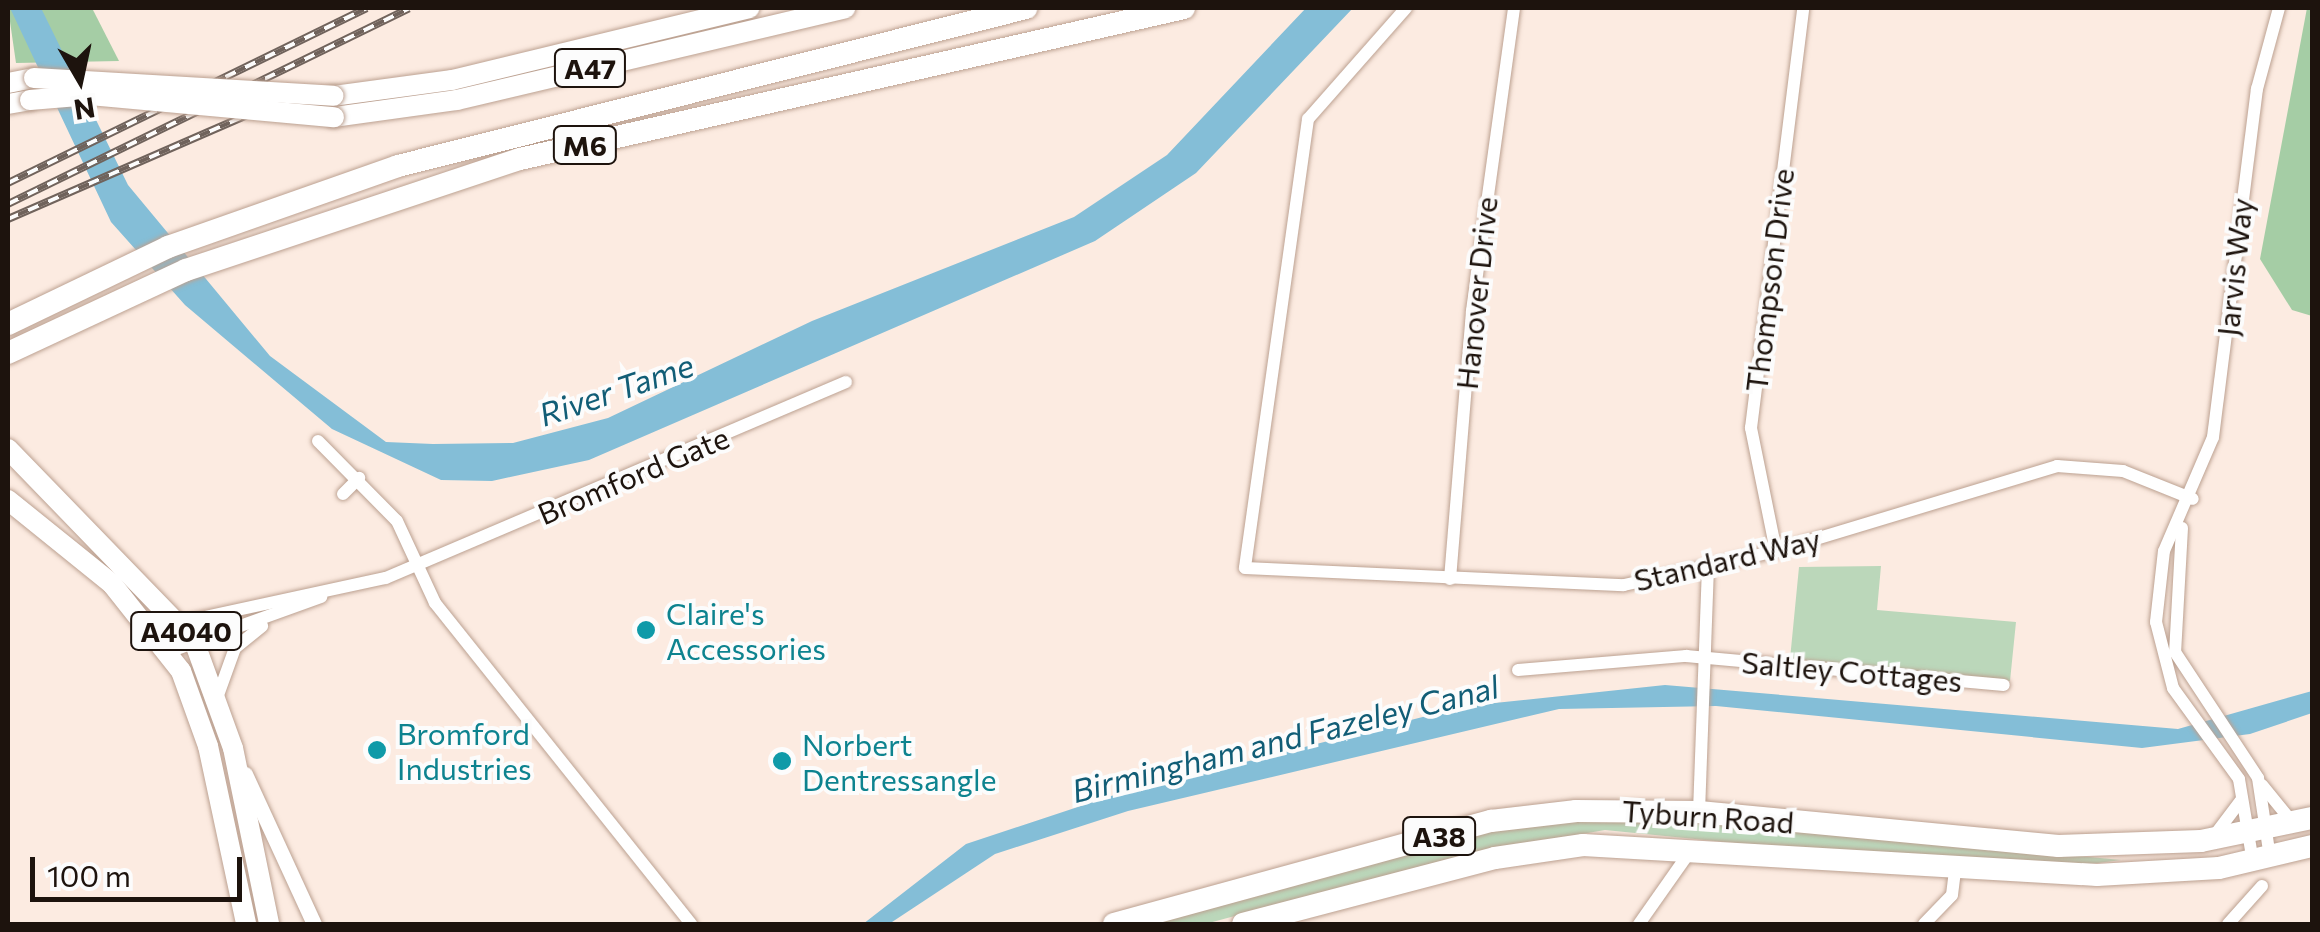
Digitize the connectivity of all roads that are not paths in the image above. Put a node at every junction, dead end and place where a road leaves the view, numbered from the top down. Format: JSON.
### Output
{"nodes":[{"id":1,"x":749,"y":8,"type":"edge"},
{"id":2,"x":844,"y":8,"type":"edge"},
{"id":3,"x":1026,"y":8,"type":"edge"},
{"id":4,"x":1184,"y":8,"type":"edge"},
{"id":5,"x":1406,"y":8,"type":"edge"},
{"id":6,"x":1514,"y":8,"type":"edge"},
{"id":7,"x":1803,"y":8,"type":"edge"},
{"id":8,"x":2280,"y":8,"type":"edge"},
{"id":9,"x":8,"y":83,"type":"edge"},
{"id":10,"x":8,"y":104,"type":"edge"},
{"id":11,"x":333,"y":106,"type":"junction"},
{"id":12,"x":8,"y":324,"type":"edge"},
{"id":13,"x":8,"y":353,"type":"edge"},
{"id":14,"x":846,"y":382,"type":"dead end"},
{"id":15,"x":318,"y":441,"type":"dead end"},
{"id":16,"x":8,"y":449,"type":"edge"},
{"id":17,"x":359,"y":478,"type":"junction"},
{"id":18,"x":343,"y":494,"type":"dead end"},
{"id":19,"x":2193,"y":499,"type":"junction"},
{"id":20,"x":8,"y":500,"type":"edge"},
{"id":21,"x":2182,"y":526,"type":"junction"},
{"id":22,"x":1776,"y":551,"type":"junction"},
{"id":23,"x":420,"y":565,"type":"junction"},
{"id":24,"x":1708,"y":568,"type":"junction"},
{"id":25,"x":1450,"y":579,"type":"junction"},
{"id":26,"x":328,"y":594,"type":"junction"},
{"id":27,"x":175,"y":618,"type":"junction"},
{"id":28,"x":267,"y":622,"type":"junction"},
{"id":29,"x":154,"y":628,"type":"junction"},
{"id":30,"x":194,"y":641,"type":"junction"},
{"id":31,"x":168,"y":652,"type":"junction"},
{"id":32,"x":1701,"y":657,"type":"junction"},
{"id":33,"x":1518,"y":670,"type":"dead end"},
{"id":34,"x":2004,"y":685,"type":"dead end"},
{"id":35,"x":217,"y":698,"type":"junction"},
{"id":36,"x":233,"y":748,"type":"junction"},
{"id":37,"x":2258,"y":778,"type":"junction"},
{"id":38,"x":2242,"y":798,"type":"junction"},
{"id":39,"x":1698,"y":812,"type":"junction"},
{"id":40,"x":2303,"y":821,"type":"edge"},
{"id":41,"x":225,"y":829,"type":"junction"},
{"id":42,"x":2258,"y":831,"type":"junction"},
{"id":43,"x":2201,"y":842,"type":"junction"},
{"id":44,"x":2312,"y":846,"type":"edge"},
{"id":45,"x":1692,"y":848,"type":"junction"},
{"id":46,"x":2261,"y":860,"type":"junction"},
{"id":47,"x":1956,"y":871,"type":"junction"},
{"id":48,"x":256,"y":879,"type":"junction"},
{"id":49,"x":2262,"y":886,"type":"dead end"},
{"id":50,"x":246,"y":924,"type":"edge"},
{"id":51,"x":269,"y":924,"type":"edge"},
{"id":52,"x":284,"y":924,"type":"edge"},
{"id":53,"x":314,"y":924,"type":"edge"},
{"id":54,"x":691,"y":924,"type":"edge"},
{"id":55,"x":1114,"y":924,"type":"edge"},
{"id":56,"x":1243,"y":924,"type":"edge"},
{"id":57,"x":1639,"y":924,"type":"edge"},
{"id":58,"x":1924,"y":924,"type":"edge"},
{"id":59,"x":2228,"y":924,"type":"edge"}],
"edges":[{"from":1,"to":11,"type":"main road","number":"A47"},
{"from":2,"to":11,"type":"main road","number":"A47"},
{"from":3,"to":12,"type":"highway","number":"M6"},
{"from":4,"to":13,"type":"highway","number":"M6"},
{"from":5,"to":25,"type":"street","name":"Standard Way"},
{"from":6,"to":25,"type":"street","name":"Hanover Drive"},
{"from":7,"to":22,"type":"street","name":"Thompson Drive"},
{"from":8,"to":19,"type":"street","name":"Jarvis Way"},
{"from":9,"to":11,"type":"main road","number":"A47","bridge":true},
{"from":10,"to":11,"type":"main road","number":"A47","bridge":true},
{"from":14,"to":23,"type":"street","name":"Bromford Gate"},
{"from":15,"to":17,"type":"street"},
{"from":16,"to":27,"type":"main road","number":"A4040"},
{"from":17,"to":18,"type":"street"},
{"from":17,"to":23,"type":"street"},
{"from":19,"to":21,"type":"street","name":"Jarvis Way"},
{"from":19,"to":22,"type":"street","name":"Standard Way"},
{"from":20,"to":29,"type":"main road","number":"A4040"},
{"from":21,"to":37,"type":"street","name":"Jarvis Way"},
{"from":21,"to":38,"type":"street","name":"Jarvis Way"},
{"from":22,"to":24,"type":"street","name":"Standard Way"},
{"from":23,"to":26,"type":"street","name":"Bromford Gate"},
{"from":23,"to":54,"type":"street"},
{"from":24,"to":25,"type":"street","name":"Standard Way"},
{"from":24,"to":32,"type":"street"},
{"from":26,"to":27,"type":"street","name":"Bromford Gate"},
{"from":26,"to":28,"type":"street","name":"Bromford Gate"},
{"from":27,"to":29,"type":"street","name":"Bromford Gate"},
{"from":27,"to":30,"type":"main road","number":"A4040"},
{"from":28,"to":30,"type":"street","name":"Bromford Gate"},
{"from":28,"to":35,"type":"street"},
{"from":29,"to":31,"type":"main road","number":"A4040"},
{"from":30,"to":31,"type":"street","name":"Bromford Gate"},
{"from":30,"to":35,"type":"main road","number":"A4040"},
{"from":31,"to":41,"type":"main road","number":"A4040"},
{"from":32,"to":33,"type":"street","name":"Saltley Cottages"},
{"from":32,"to":34,"type":"street","name":"Saltley Cottages"},
{"from":32,"to":39,"type":"street","name":"Saltley Cottages"},
{"from":35,"to":36,"type":"main road","number":"A4040"},
{"from":36,"to":48,"type":"main road","number":"A4040"},
{"from":36,"to":53,"type":"street"},
{"from":37,"to":40,"type":"street"},
{"from":37,"to":42,"type":"street"},
{"from":38,"to":42,"type":"street","name":"Jarvis Way"},
{"from":38,"to":43,"type":"street"},
{"from":39,"to":43,"type":"highway","name":"Tyburn Road","number":"A38"},
{"from":39,"to":55,"type":"highway","name":"Tyburn Road","number":"A38"},
{"from":40,"to":42,"type":"highway","name":"Tyburn Road","number":"A38"},
{"from":41,"to":48,"type":"street"},
{"from":41,"to":50,"type":"main road","number":"A4040"},
{"from":42,"to":43,"type":"highway","name":"Tyburn Road","number":"A38"},
{"from":42,"to":46,"type":"street"},
{"from":44,"to":46,"type":"highway","name":"Tyburn Road","number":"A38"},
{"from":45,"to":47,"type":"highway","name":"Tyburn Road","number":"A38"},
{"from":45,"to":56,"type":"highway","name":"Tyburn Road","number":"A38"},
{"from":45,"to":57,"type":"street"},
{"from":46,"to":47,"type":"highway","name":"Tyburn Road","number":"A38"},
{"from":47,"to":58,"type":"street"},
{"from":48,"to":51,"type":"main road","number":"A4040"},
{"from":48,"to":52,"type":"street"},
{"from":49,"to":59,"type":"street"}]}
